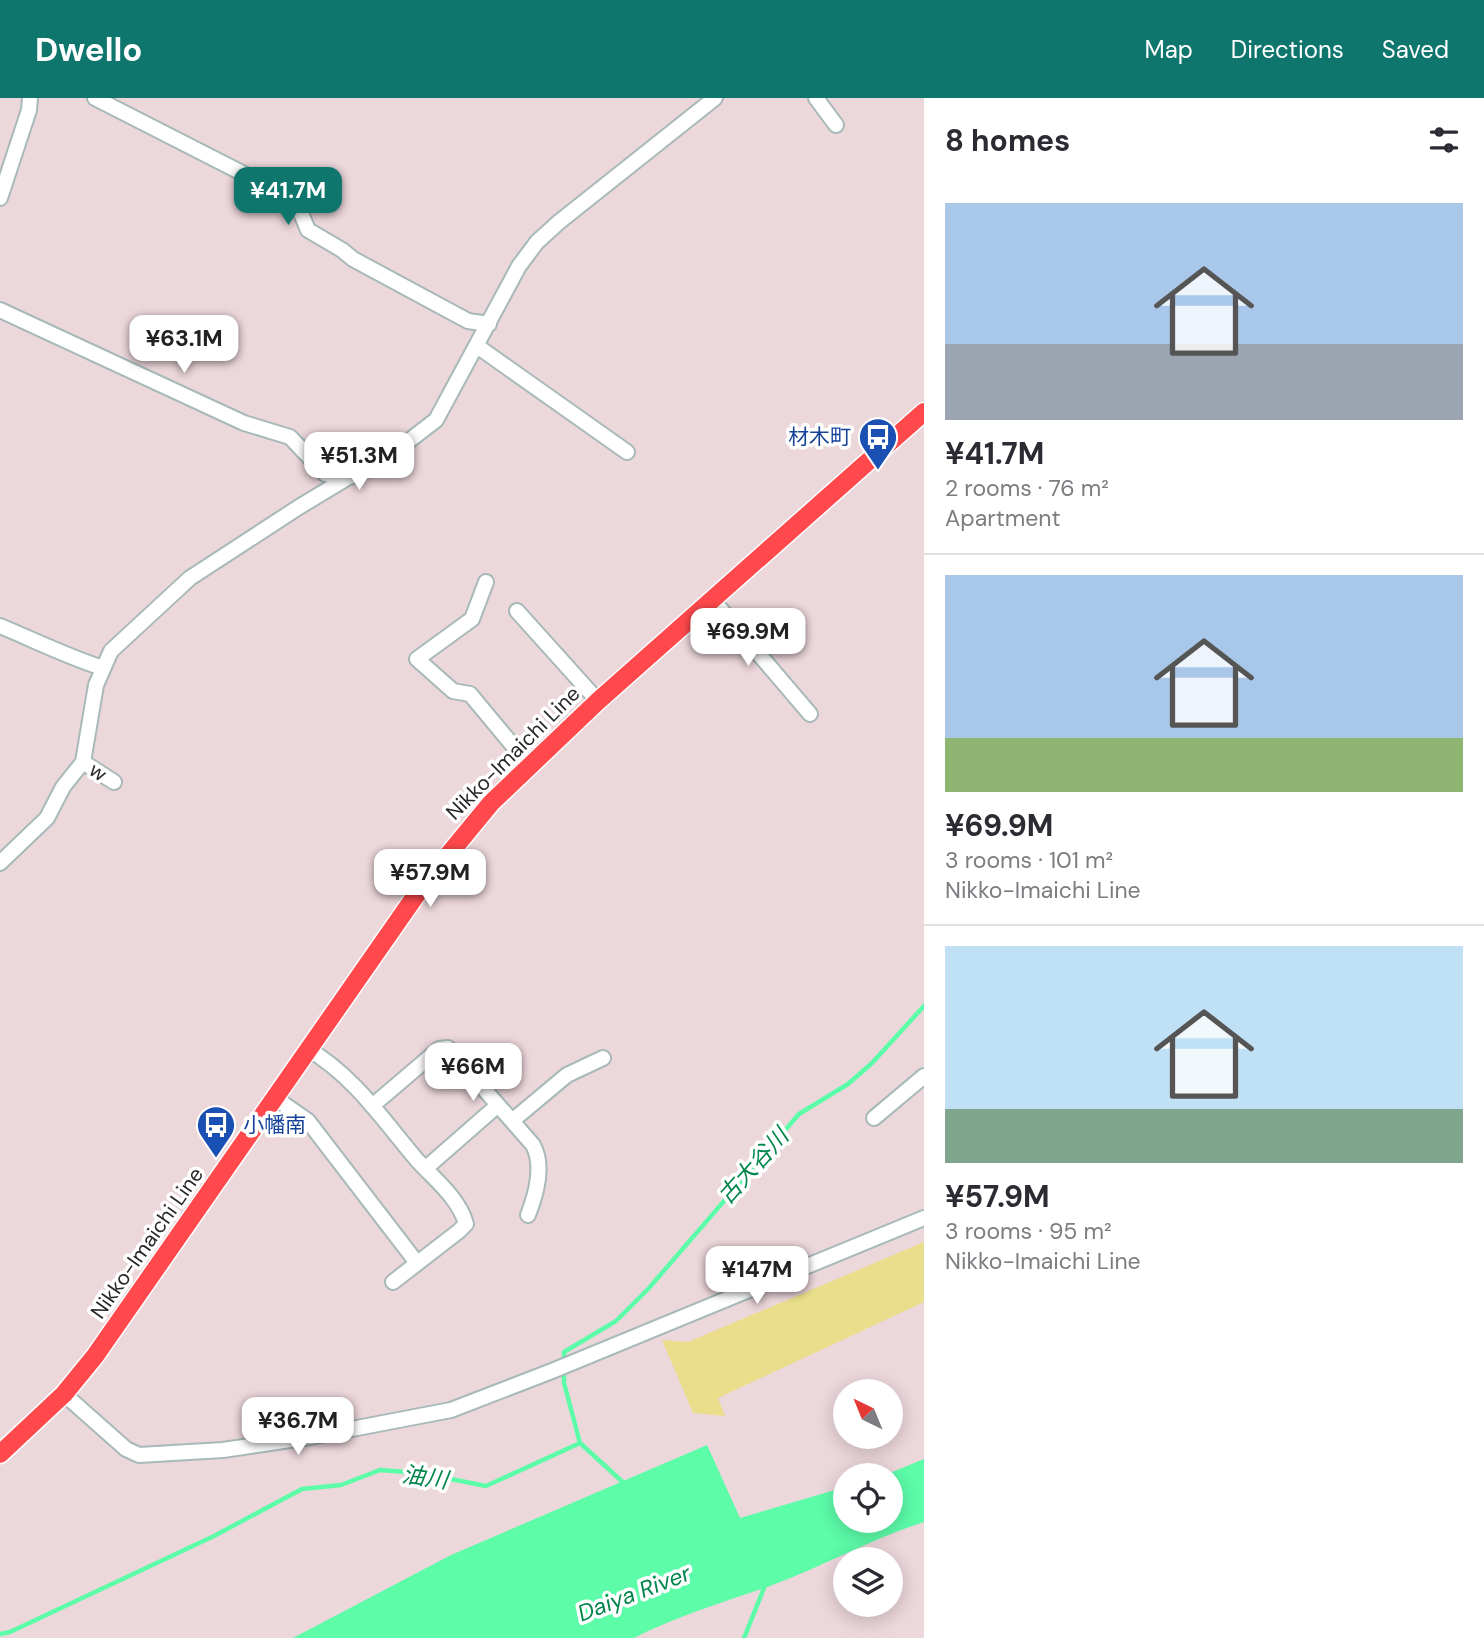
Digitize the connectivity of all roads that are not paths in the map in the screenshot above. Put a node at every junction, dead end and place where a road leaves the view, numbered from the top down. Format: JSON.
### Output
{"nodes":[{"id":1,"x":30,"y":98,"type":"edge"},
{"id":2,"x":95,"y":98,"type":"edge"},
{"id":3,"x":715,"y":98,"type":"edge"},
{"id":4,"x":816,"y":98,"type":"edge"},
{"id":5,"x":836,"y":125,"type":"dead end"},
{"id":6,"x":0,"y":198,"type":"edge"},
{"id":7,"x":0,"y":310,"type":"edge"},
{"id":8,"x":489,"y":324,"type":"junction"},
{"id":9,"x":477,"y":346,"type":"junction"},
{"id":10,"x":924,"y":412,"type":"edge"},
{"id":11,"x":626,"y":452,"type":"dead end"},
{"id":12,"x":350,"y":477,"type":"junction"},
{"id":13,"x":486,"y":582,"type":"dead end"},
{"id":14,"x":712,"y":598,"type":"junction"},
{"id":15,"x":517,"y":611,"type":"dead end"},
{"id":16,"x":0,"y":626,"type":"edge"},
{"id":17,"x":103,"y":668,"type":"junction"},
{"id":18,"x":598,"y":701,"type":"junction"},
{"id":19,"x":810,"y":714,"type":"dead end"},
{"id":20,"x":83,"y":762,"type":"junction"},
{"id":21,"x":529,"y":765,"type":"junction"},
{"id":22,"x":114,"y":782,"type":"dead end"},
{"id":23,"x":3,"y":855,"type":"edge"},
{"id":24,"x":308,"y":1049,"type":"junction"},
{"id":25,"x":603,"y":1058,"type":"dead end"},
{"id":26,"x":924,"y":1076,"type":"edge"},
{"id":27,"x":275,"y":1098,"type":"junction"},
{"id":28,"x":498,"y":1105,"type":"junction"},
{"id":29,"x":372,"y":1106,"type":"junction"},
{"id":30,"x":874,"y":1118,"type":"dead end"},
{"id":31,"x":512,"y":1121,"type":"junction"},
{"id":32,"x":426,"y":1168,"type":"junction"},
{"id":33,"x":528,"y":1215,"type":"dead end"},
{"id":34,"x":924,"y":1218,"type":"edge"},
{"id":35,"x":418,"y":1263,"type":"junction"},
{"id":36,"x":393,"y":1282,"type":"dead end"},
{"id":37,"x":64,"y":1394,"type":"junction"},
{"id":38,"x":0,"y":1454,"type":"edge"}],
"edges":[{"from":1,"to":6,"type":"street"},
{"from":2,"to":8,"type":"street"},
{"from":3,"to":8,"type":"street"},
{"from":4,"to":5,"type":"street"},
{"from":7,"to":12,"type":"street"},
{"from":8,"to":9,"type":"street"},
{"from":9,"to":11,"type":"street"},
{"from":9,"to":12,"type":"street"},
{"from":10,"to":14,"type":"main road","name":"Nikko-Imaichi Line"},
{"from":12,"to":17,"type":"street"},
{"from":13,"to":21,"type":"street"},
{"from":14,"to":18,"type":"main road","name":"Nikko-Imaichi Line"},
{"from":14,"to":19,"type":"street"},
{"from":15,"to":18,"type":"street"},
{"from":16,"to":17,"type":"street"},
{"from":17,"to":20,"type":"street"},
{"from":18,"to":21,"type":"main road","name":"Nikko-Imaichi Line"},
{"from":20,"to":22,"type":"street","name":"w"},
{"from":20,"to":23,"type":"street"},
{"from":21,"to":24,"type":"main road","name":"Nikko-Imaichi Line"},
{"from":24,"to":27,"type":"main road","name":"Nikko-Imaichi Line"},
{"from":24,"to":29,"type":"street"},
{"from":25,"to":31,"type":"street"},
{"from":26,"to":30,"type":"street"},
{"from":27,"to":35,"type":"street"},
{"from":27,"to":37,"type":"main road","name":"Nikko-Imaichi Line"},
{"from":28,"to":29,"type":"street"},
{"from":28,"to":31,"type":"street"},
{"from":28,"to":32,"type":"street"},
{"from":29,"to":32,"type":"street"},
{"from":31,"to":33,"type":"street"},
{"from":32,"to":35,"type":"street"},
{"from":34,"to":37,"type":"street"},
{"from":35,"to":36,"type":"street"},
{"from":37,"to":38,"type":"main road","name":"Nikko-Imaichi Line"}]}
